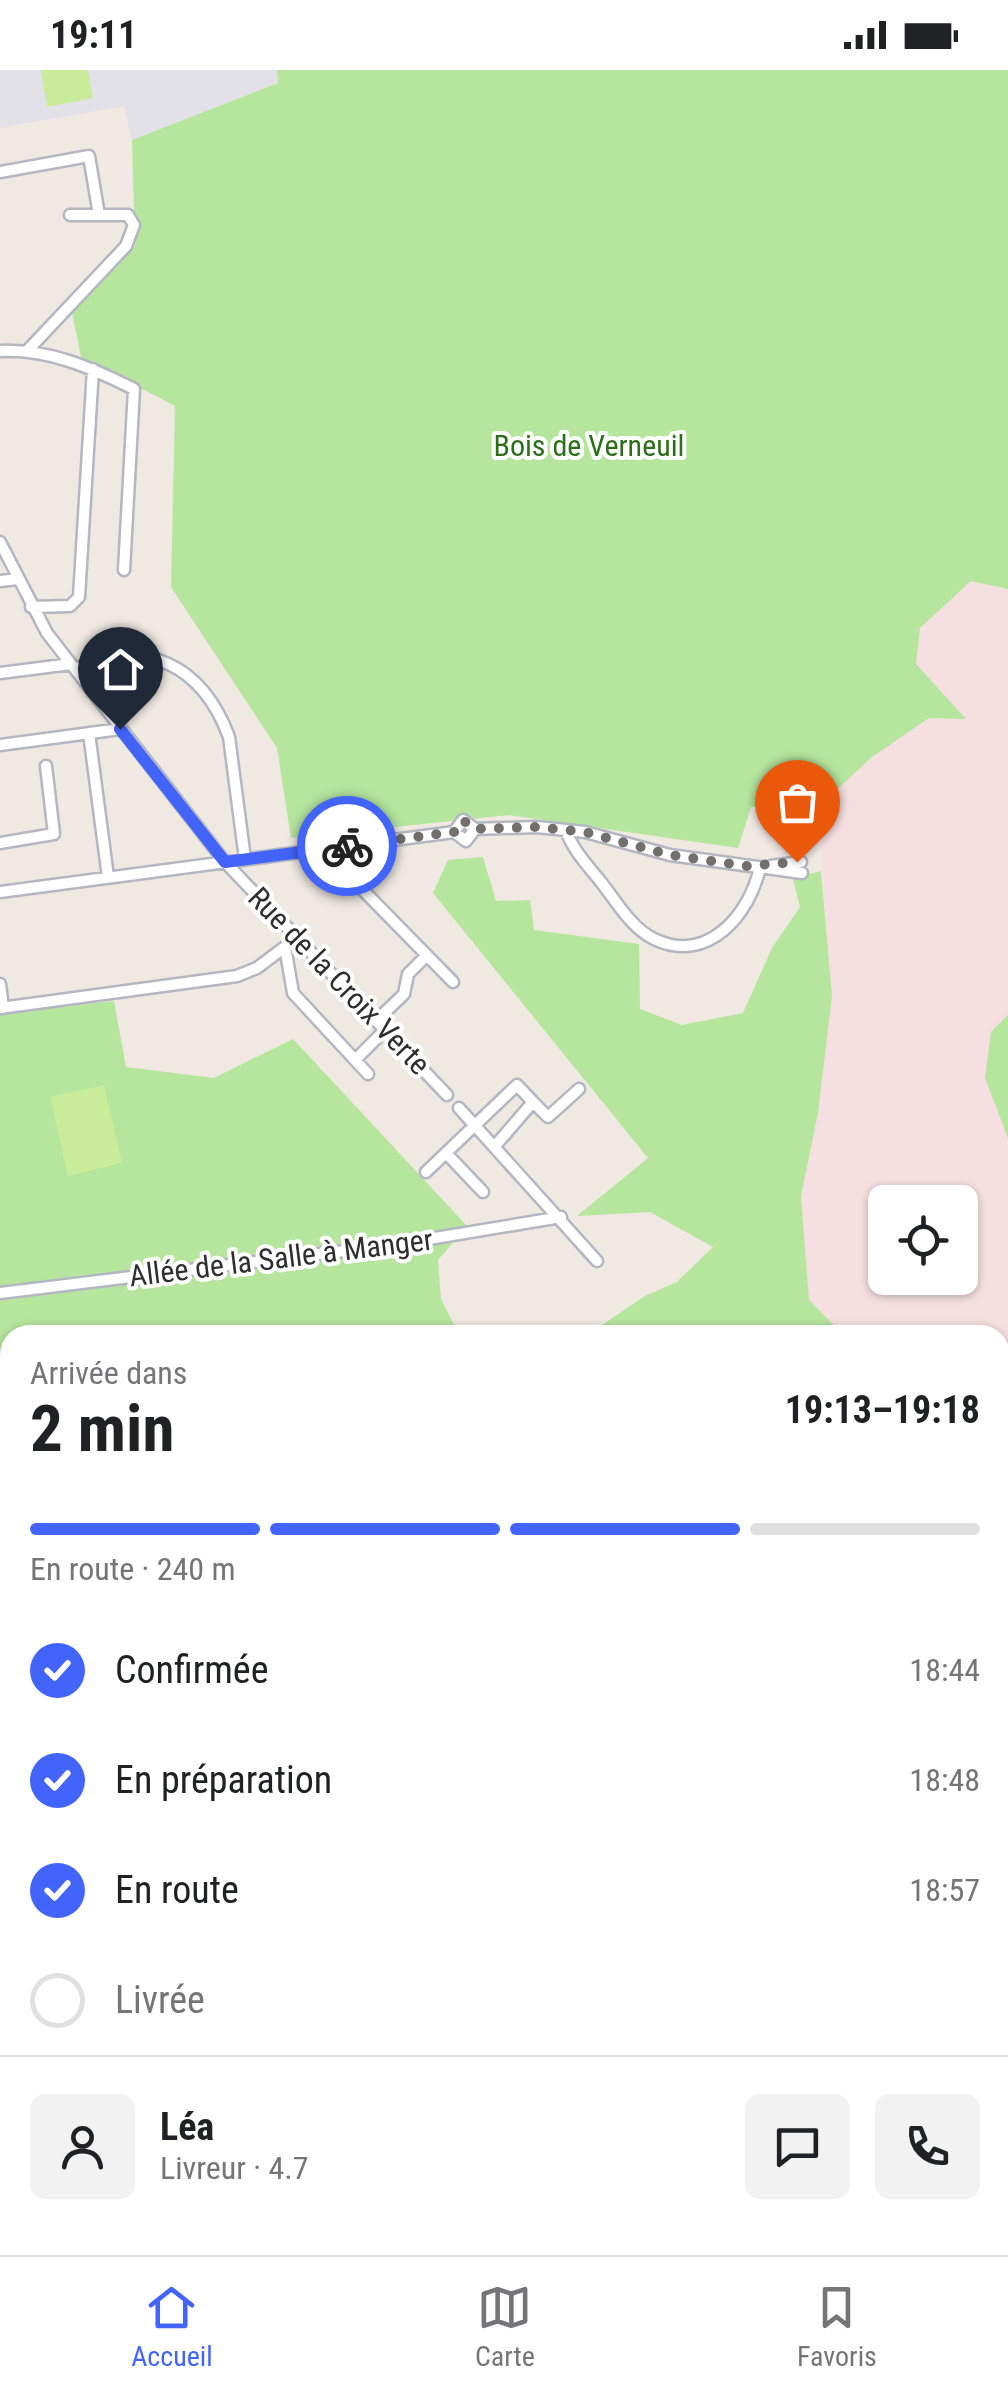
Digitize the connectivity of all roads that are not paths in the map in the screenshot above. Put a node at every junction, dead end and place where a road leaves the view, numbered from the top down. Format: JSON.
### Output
{"nodes":[{"id":1,"x":0,"y":172,"type":"edge"},
{"id":2,"x":70,"y":215,"type":"dead end"},
{"id":3,"x":99,"y":215,"type":"junction"},
{"id":4,"x":0,"y":350,"type":"edge"},
{"id":5,"x":28,"y":350,"type":"junction"},
{"id":6,"x":93,"y":369,"type":"junction"},
{"id":7,"x":0,"y":542,"type":"edge"},
{"id":8,"x":124,"y":570,"type":"dead end"},
{"id":9,"x":18,"y":579,"type":"junction"},
{"id":10,"x":0,"y":581,"type":"edge"},
{"id":11,"x":31,"y":608,"type":"junction"},
{"id":12,"x":73,"y":666,"type":"junction"},
{"id":13,"x":0,"y":673,"type":"edge"},
{"id":14,"x":120,"y":729,"type":"junction"},
{"id":15,"x":88,"y":733,"type":"junction"},
{"id":16,"x":0,"y":746,"type":"edge"},
{"id":17,"x":46,"y":766,"type":"dead end"},
{"id":18,"x":566,"y":830,"type":"junction"},
{"id":19,"x":0,"y":843,"type":"edge"},
{"id":20,"x":351,"y":846,"type":"junction"},
{"id":21,"x":245,"y":859,"type":"junction"},
{"id":22,"x":225,"y":862,"type":"junction"},
{"id":23,"x":760,"y":867,"type":"junction"},
{"id":24,"x":802,"y":867,"type":"dead end"},
{"id":25,"x":108,"y":877,"type":"junction"},
{"id":26,"x":0,"y":892,"type":"edge"},
{"id":27,"x":298,"y":938,"type":"junction"},
{"id":28,"x":285,"y":947,"type":"junction"},
{"id":29,"x":426,"y":956,"type":"junction"},
{"id":30,"x":453,"y":982,"type":"dead end"},
{"id":31,"x":0,"y":984,"type":"edge"},
{"id":32,"x":2,"y":1008,"type":"edge"},
{"id":33,"x":382,"y":1025,"type":"junction"},
{"id":34,"x":355,"y":1060,"type":"junction"},
{"id":35,"x":368,"y":1074,"type":"dead end"},
{"id":36,"x":579,"y":1089,"type":"dead end"},
{"id":37,"x":447,"y":1095,"type":"dead end"},
{"id":38,"x":533,"y":1102,"type":"junction"},
{"id":39,"x":460,"y":1108,"type":"dead end"},
{"id":40,"x":475,"y":1124,"type":"junction"},
{"id":41,"x":495,"y":1146,"type":"junction"},
{"id":42,"x":446,"y":1152,"type":"junction"},
{"id":43,"x":426,"y":1172,"type":"dead end"},
{"id":44,"x":483,"y":1192,"type":"dead end"},
{"id":45,"x":561,"y":1217,"type":"junction"},
{"id":46,"x":597,"y":1261,"type":"dead end"},
{"id":47,"x":0,"y":1293,"type":"edge"}],
"edges":[{"from":1,"to":3,"type":"street"},
{"from":2,"to":3,"type":"street"},
{"from":3,"to":5,"type":"street"},
{"from":4,"to":5,"type":"street"},
{"from":5,"to":6,"type":"street"},
{"from":6,"to":8,"type":"street"},
{"from":6,"to":11,"type":"street"},
{"from":7,"to":9,"type":"street","name":"Rue de la Croix Verte"},
{"from":9,"to":10,"type":"street"},
{"from":9,"to":11,"type":"street","name":"Rue de la Croix Verte"},
{"from":11,"to":12,"type":"street","name":"Rue de la Croix Verte"},
{"from":12,"to":13,"type":"street"},
{"from":12,"to":14,"type":"street","name":"Rue de la Croix Verte"},
{"from":12,"to":21,"type":"street"},
{"from":14,"to":15,"type":"street"},
{"from":14,"to":22,"type":"street","name":"Rue de la Croix Verte"},
{"from":15,"to":16,"type":"street"},
{"from":15,"to":25,"type":"street"},
{"from":17,"to":19,"type":"street"},
{"from":18,"to":20,"type":"street"},
{"from":18,"to":23,"type":"street"},
{"from":18,"to":23,"type":"street"},
{"from":20,"to":21,"type":"street"},
{"from":20,"to":29,"type":"street"},
{"from":21,"to":22,"type":"street"},
{"from":22,"to":25,"type":"street"},
{"from":22,"to":27,"type":"street","name":"Rue de la Croix Verte"},
{"from":23,"to":24,"type":"street"},
{"from":25,"to":26,"type":"street"},
{"from":27,"to":28,"type":"street"},
{"from":27,"to":33,"type":"street","name":"Rue de la Croix Verte"},
{"from":28,"to":32,"type":"street"},
{"from":28,"to":34,"type":"street"},
{"from":29,"to":30,"type":"street"},
{"from":29,"to":33,"type":"street"},
{"from":31,"to":32,"type":"street"},
{"from":33,"to":34,"type":"street"},
{"from":33,"to":37,"type":"street","name":"Rue de la Croix Verte"},
{"from":34,"to":35,"type":"street"},
{"from":36,"to":38,"type":"street"},
{"from":38,"to":40,"type":"street"},
{"from":38,"to":41,"type":"street"},
{"from":39,"to":40,"type":"street"},
{"from":40,"to":41,"type":"street"},
{"from":40,"to":42,"type":"street"},
{"from":41,"to":45,"type":"street"},
{"from":42,"to":43,"type":"street"},
{"from":42,"to":44,"type":"street"},
{"from":45,"to":46,"type":"street"},
{"from":45,"to":47,"type":"street","name":"Allée de la Salle à Manger"}]}
